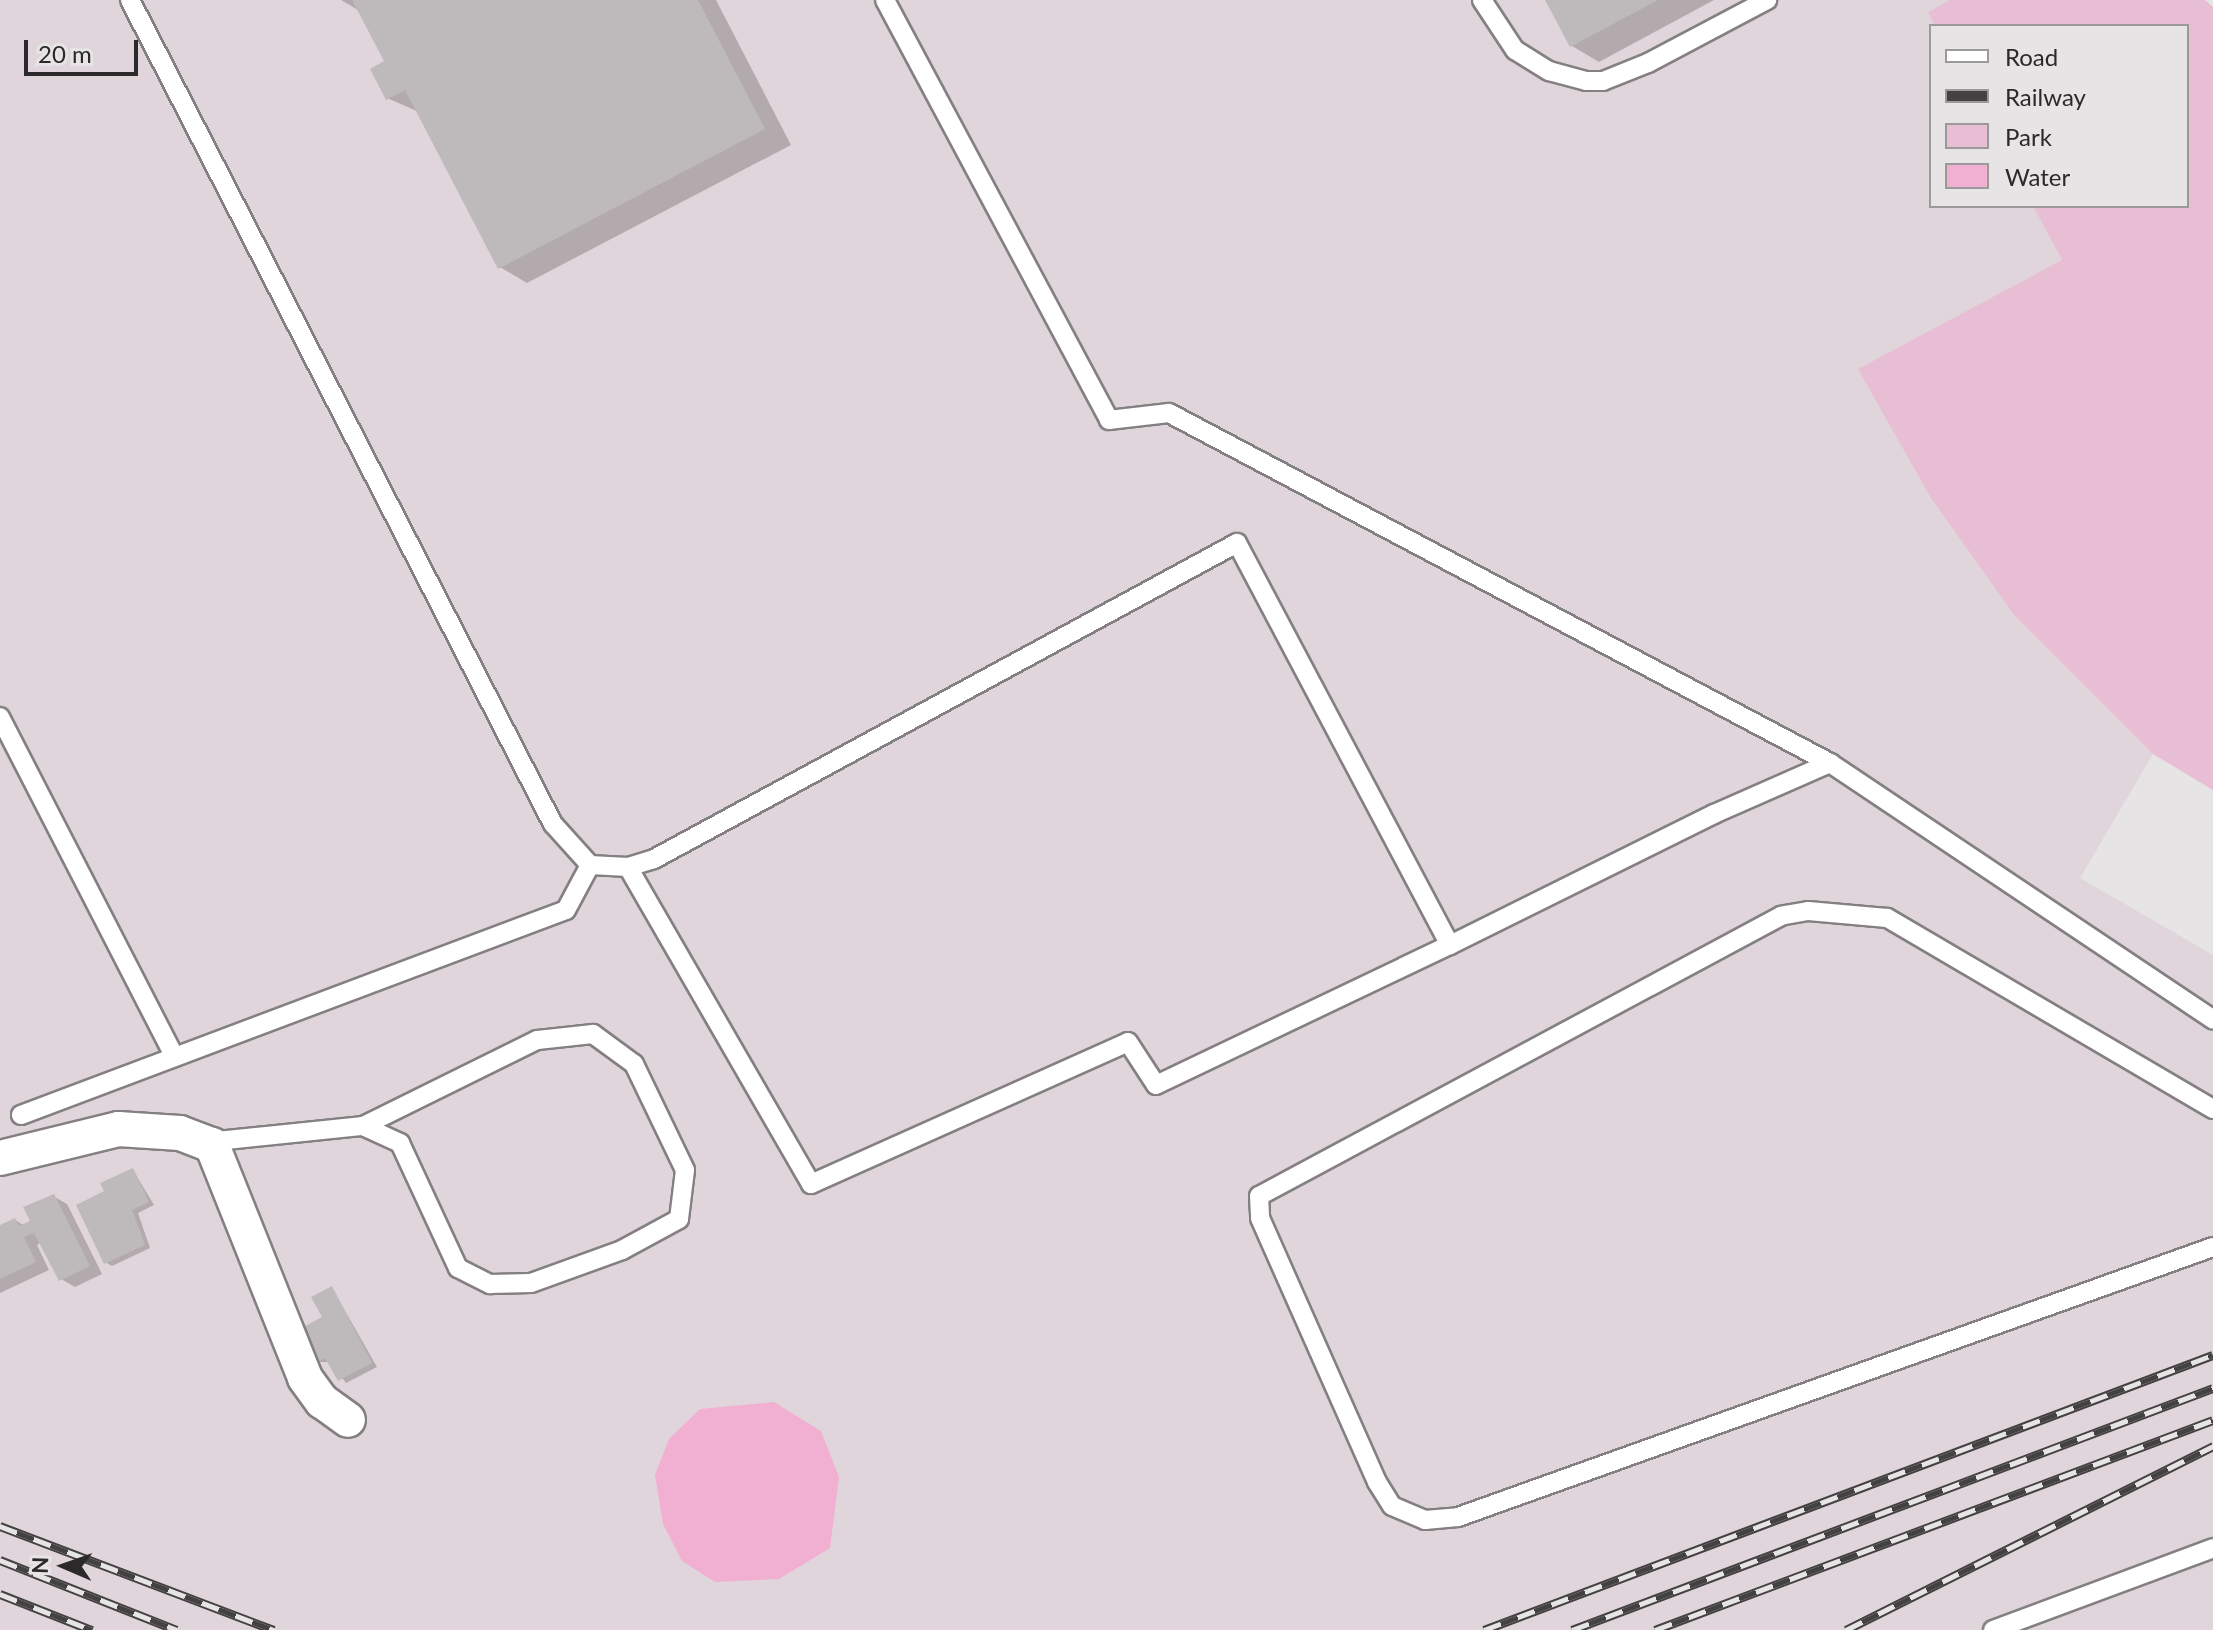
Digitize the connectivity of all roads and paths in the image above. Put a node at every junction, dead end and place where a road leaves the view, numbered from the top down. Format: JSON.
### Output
{"nodes":[{"id":1,"x":130,"y":0,"type":"edge"},
{"id":2,"x":885,"y":0,"type":"edge"},
{"id":3,"x":1482,"y":0,"type":"edge"},
{"id":4,"x":1767,"y":0,"type":"edge"},
{"id":5,"x":0,"y":717,"type":"edge"},
{"id":6,"x":1830,"y":763,"type":"junction"},
{"id":7,"x":590,"y":865,"type":"junction"},
{"id":8,"x":628,"y":867,"type":"junction"},
{"id":9,"x":1450,"y":945,"type":"junction"},
{"id":10,"x":2213,"y":1019,"type":"edge"},
{"id":11,"x":175,"y":1057,"type":"junction"},
{"id":12,"x":2213,"y":1109,"type":"edge"},
{"id":13,"x":21,"y":1115,"type":"dead end"},
{"id":14,"x":363,"y":1126,"type":"junction"},
{"id":15,"x":207,"y":1142,"type":"junction"},
{"id":16,"x":0,"y":1158,"type":"edge"},
{"id":17,"x":2213,"y":1247,"type":"edge"},
{"id":18,"x":348,"y":1420,"type":"dead end"},
{"id":19,"x":2213,"y":1548,"type":"edge"},
{"id":20,"x":1993,"y":1630,"type":"edge"}],
"edges":[{"from":1,"to":7,"type":"lane"},
{"from":2,"to":6,"type":"lane"},
{"from":3,"to":4,"type":"lane"},
{"from":5,"to":11,"type":"lane"},
{"from":6,"to":9,"type":"lane"},
{"from":6,"to":10,"type":"lane"},
{"from":7,"to":8,"type":"lane"},
{"from":7,"to":11,"type":"lane"},
{"from":8,"to":9,"type":"lane"},
{"from":8,"to":9,"type":"lane"},
{"from":11,"to":13,"type":"lane"},
{"from":12,"to":17,"type":"lane"},
{"from":14,"to":14,"type":"lane"},
{"from":14,"to":15,"type":"lane"},
{"from":15,"to":16,"type":"street"},
{"from":15,"to":18,"type":"street"},
{"from":19,"to":20,"type":"lane"}]}
